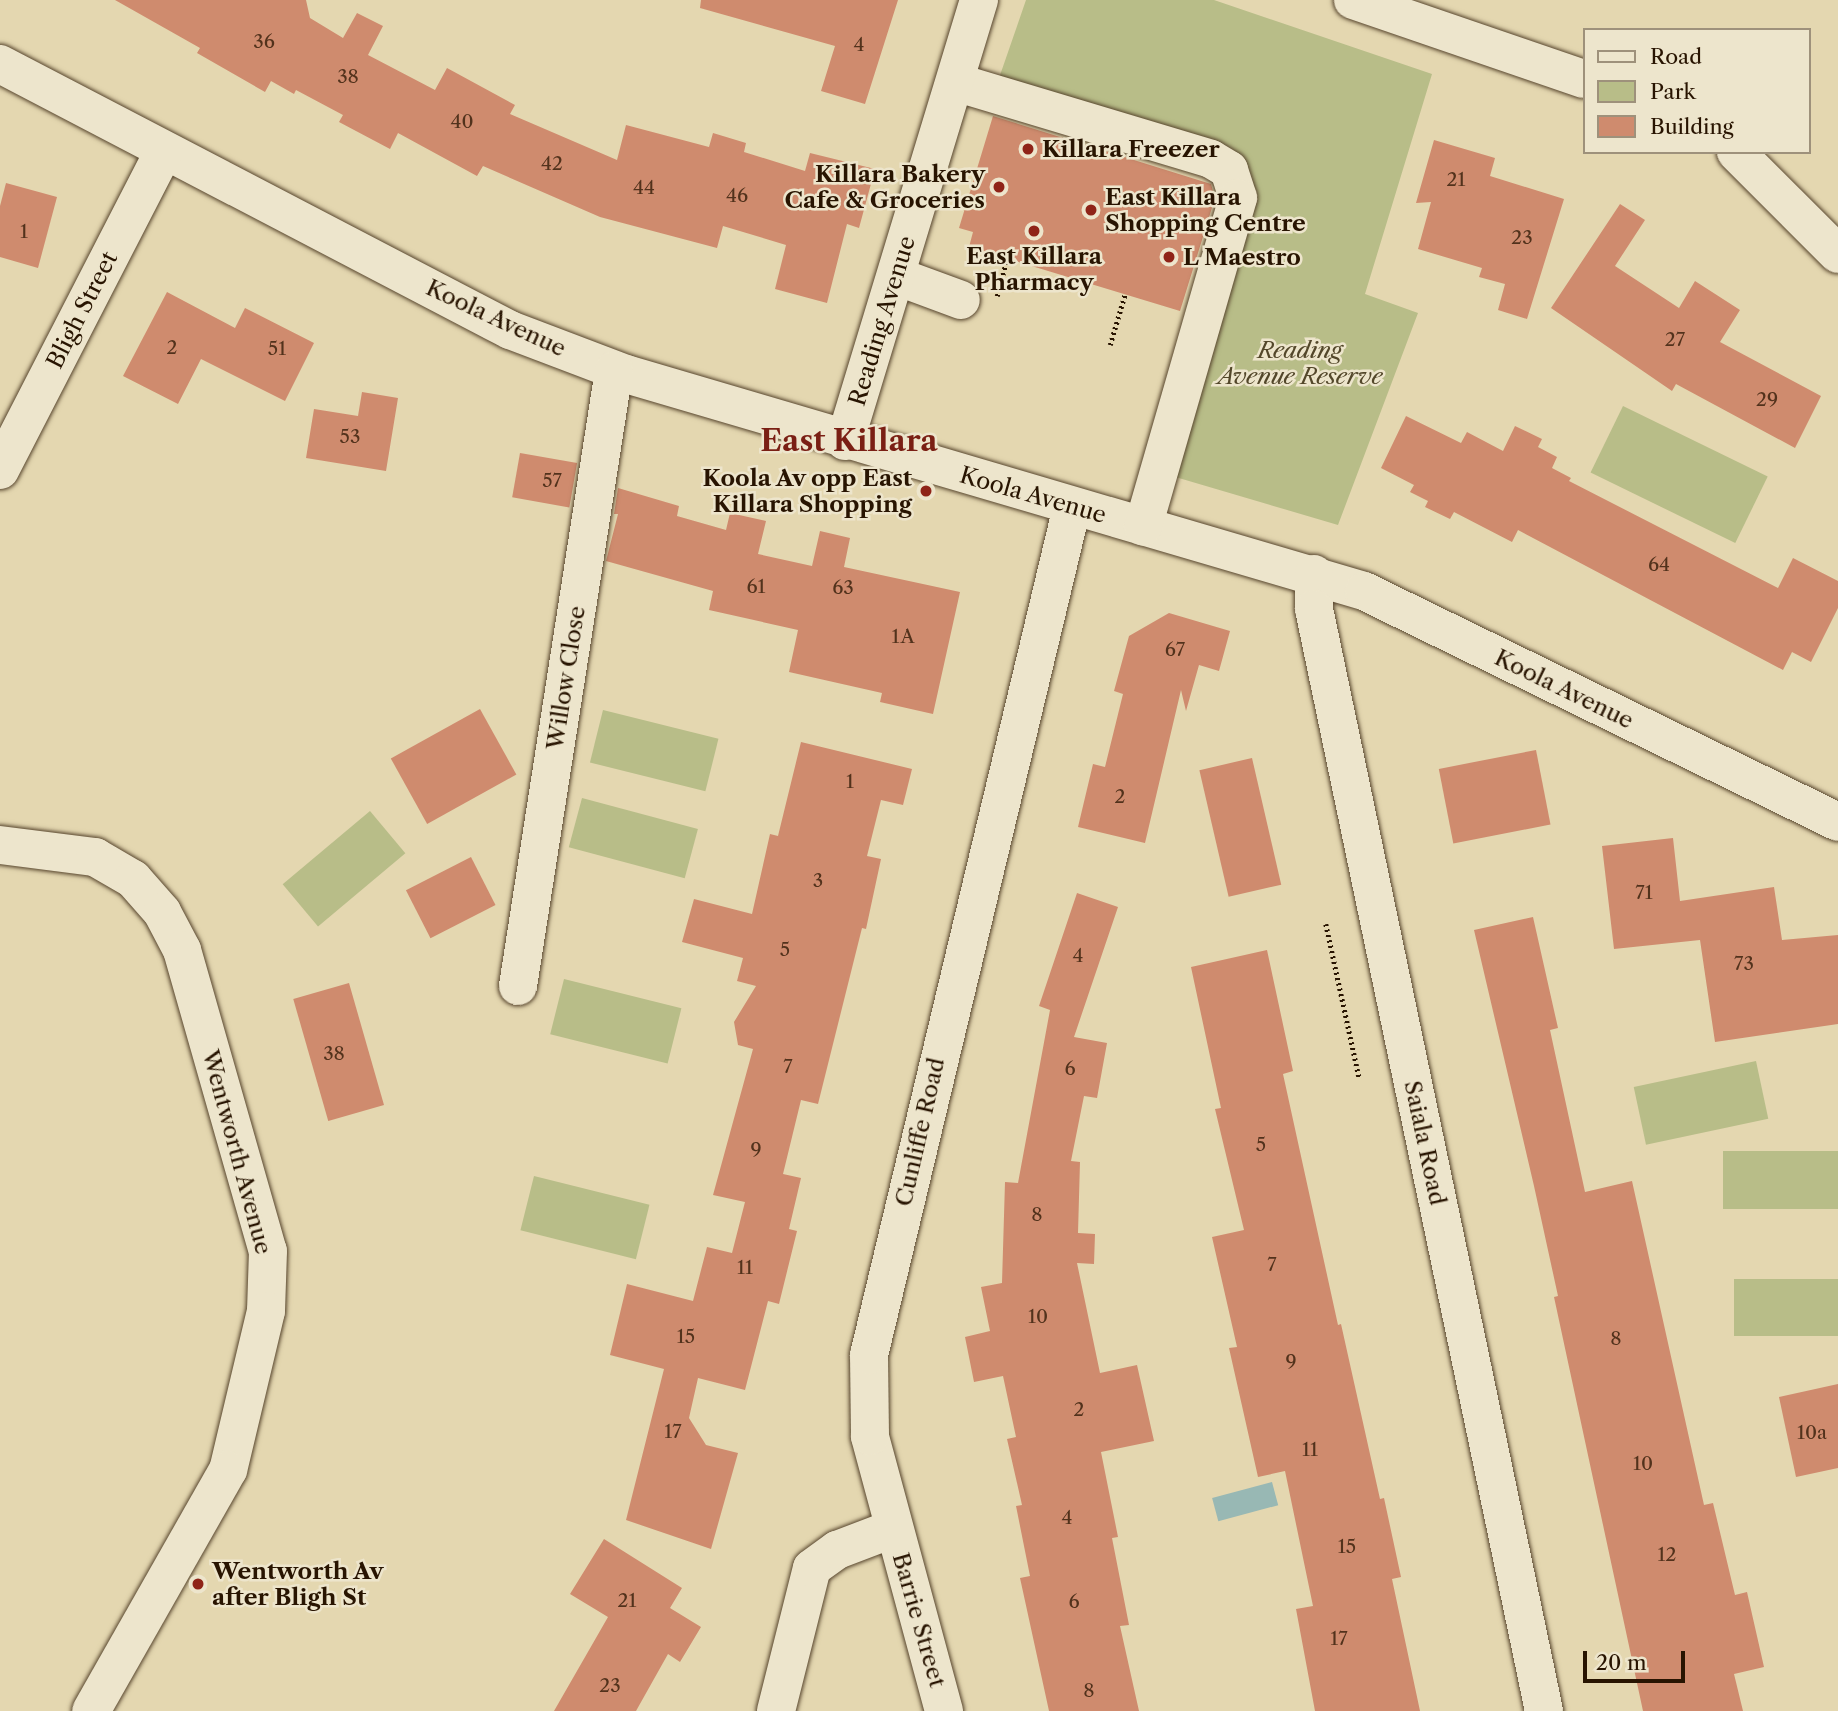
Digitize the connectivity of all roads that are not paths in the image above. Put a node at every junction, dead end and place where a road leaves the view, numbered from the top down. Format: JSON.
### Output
{"nodes":[{"id":1,"x":979,"y":0,"type":"edge"},
{"id":2,"x":1353,"y":0,"type":"edge"},
{"id":3,"x":0,"y":64,"type":"edge"},
{"id":4,"x":1582,"y":78,"type":"edge"},
{"id":5,"x":955,"y":82,"type":"junction"},
{"id":6,"x":164,"y":151,"type":"junction"},
{"id":7,"x":1738,"y":154,"type":"edge"},
{"id":8,"x":1838,"y":254,"type":"edge"},
{"id":9,"x":896,"y":276,"type":"junction"},
{"id":10,"x":979,"y":300,"type":"road end"},
{"id":11,"x":614,"y":370,"type":"junction"},
{"id":12,"x":845,"y":441,"type":"junction"},
{"id":13,"x":0,"y":470,"type":"edge"},
{"id":14,"x":1072,"y":507,"type":"junction"},
{"id":15,"x":1143,"y":527,"type":"junction"},
{"id":16,"x":1314,"y":574,"type":"junction"},
{"id":17,"x":1838,"y":822,"type":"edge"},
{"id":18,"x":0,"y":845,"type":"edge"},
{"id":19,"x":518,"y":986,"type":"dead end"},
{"id":20,"x":892,"y":1529,"type":"junction"},
{"id":21,"x":91,"y":1711,"type":"edge"},
{"id":22,"x":776,"y":1711,"type":"edge"},
{"id":23,"x":944,"y":1711,"type":"edge"},
{"id":24,"x":1544,"y":1711,"type":"edge"}],
"edges":[{"from":1,"to":5,"type":"street","name":"Reading Avenue"},
{"from":2,"to":4,"type":"street"},
{"from":3,"to":6,"type":"street","name":"Koola Avenue"},
{"from":5,"to":9,"type":"street","name":"Reading Avenue"},
{"from":5,"to":15,"type":"street"},
{"from":6,"to":11,"type":"street","name":"Koola Avenue"},
{"from":6,"to":13,"type":"street","name":"Bligh Street"},
{"from":7,"to":8,"type":"street"},
{"from":9,"to":10,"type":"street"},
{"from":9,"to":12,"type":"street","name":"Reading Avenue"},
{"from":11,"to":12,"type":"street","name":"Koola Avenue"},
{"from":11,"to":19,"type":"street","name":"Willow Close"},
{"from":12,"to":14,"type":"street","name":"Koola Avenue"},
{"from":14,"to":15,"type":"street","name":"Koola Avenue"},
{"from":14,"to":20,"type":"street","name":"Cunliffe Road"},
{"from":15,"to":16,"type":"street","name":"Koola Avenue"},
{"from":16,"to":17,"type":"street","name":"Koola Avenue"},
{"from":16,"to":24,"type":"street","name":"Saiala Road"},
{"from":18,"to":21,"type":"street","name":"Wentworth Avenue"},
{"from":20,"to":22,"type":"street"},
{"from":20,"to":23,"type":"street","name":"Barrie Street"}]}
